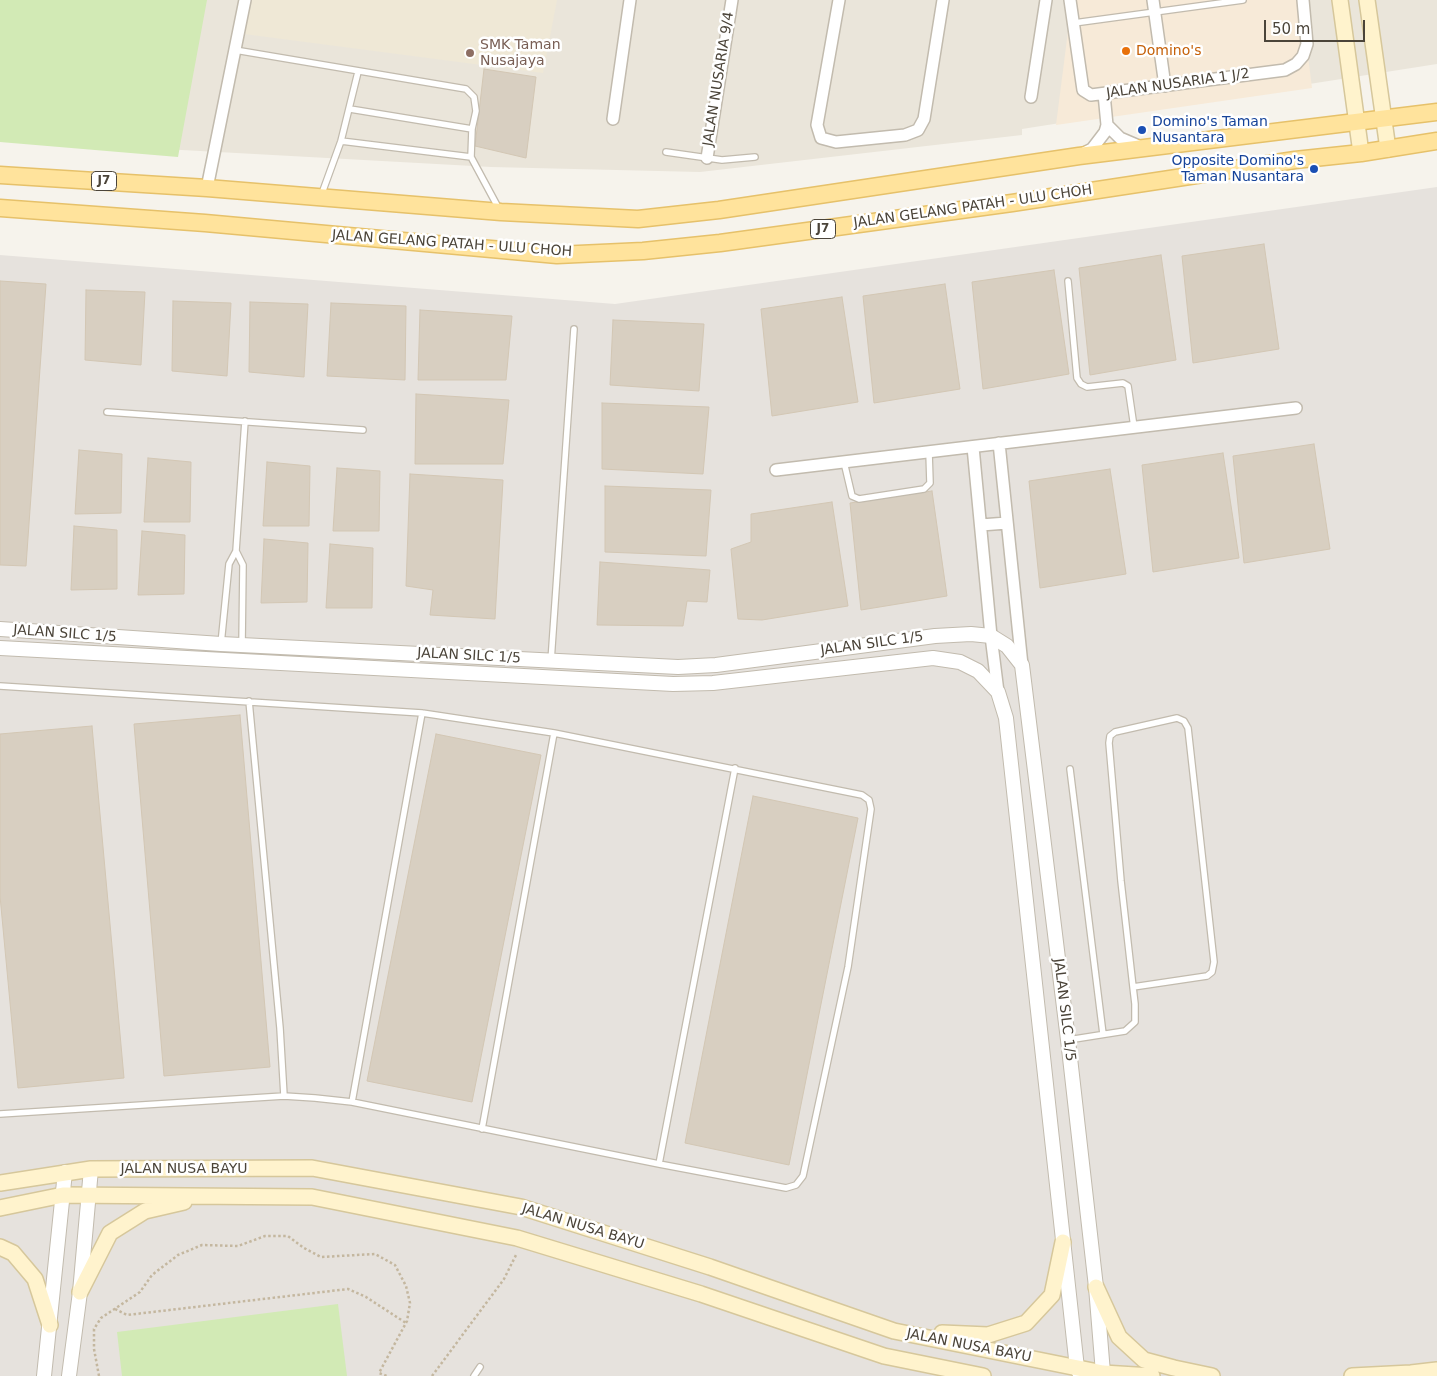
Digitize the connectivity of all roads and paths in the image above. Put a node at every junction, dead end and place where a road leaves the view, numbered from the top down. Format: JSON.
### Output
{"nodes":[{"id":1,"x":244,"y":0,"type":"edge"},
{"id":2,"x":630,"y":0,"type":"edge"},
{"id":3,"x":732,"y":0,"type":"edge"},
{"id":4,"x":839,"y":0,"type":"edge"},
{"id":5,"x":943,"y":0,"type":"edge"},
{"id":6,"x":1046,"y":0,"type":"edge"},
{"id":7,"x":1070,"y":0,"type":"edge"},
{"id":8,"x":1153,"y":0,"type":"edge"},
{"id":9,"x":1243,"y":0,"type":"edge"},
{"id":10,"x":1302,"y":0,"type":"edge"},
{"id":11,"x":1340,"y":0,"type":"edge"},
{"id":12,"x":1367,"y":0,"type":"edge"},
{"id":13,"x":1225,"y":1,"type":"edge"},
{"id":14,"x":1155,"y":12,"type":"junction"},
{"id":15,"x":1074,"y":23,"type":"junction"},
{"id":16,"x":235,"y":50,"type":"junction"},
{"id":17,"x":358,"y":72,"type":"junction"},
{"id":18,"x":1165,"y":86,"type":"junction"},
{"id":19,"x":1104,"y":94,"type":"junction"},
{"id":20,"x":1031,"y":97,"type":"dead end"},
{"id":21,"x":350,"y":109,"type":"junction"},
{"id":22,"x":1437,"y":112,"type":"edge"},
{"id":23,"x":1383,"y":118,"type":"junction"},
{"id":24,"x":613,"y":119,"type":"dead end"},
{"id":25,"x":1356,"y":122,"type":"junction"},
{"id":26,"x":1107,"y":125,"type":"junction"},
{"id":27,"x":472,"y":129,"type":"junction"},
{"id":28,"x":341,"y":141,"type":"junction"},
{"id":29,"x":1437,"y":141,"type":"edge"},
{"id":30,"x":1147,"y":148,"type":"junction"},
{"id":31,"x":1388,"y":149,"type":"junction"},
{"id":32,"x":666,"y":152,"type":"dead end"},
{"id":33,"x":1361,"y":153,"type":"junction"},
{"id":34,"x":1079,"y":156,"type":"junction"},
{"id":35,"x":471,"y":157,"type":"junction"},
{"id":36,"x":756,"y":157,"type":"dead end"},
{"id":37,"x":707,"y":158,"type":"junction"},
{"id":38,"x":0,"y":175,"type":"edge"},
{"id":39,"x":207,"y":188,"type":"junction"},
{"id":40,"x":320,"y":198,"type":"junction"},
{"id":41,"x":0,"y":208,"type":"edge"},
{"id":42,"x":501,"y":212,"type":"junction"},
{"id":43,"x":1068,"y":281,"type":"dead end"},
{"id":44,"x":574,"y":329,"type":"dead end"},
{"id":45,"x":1296,"y":408,"type":"dead end"},
{"id":46,"x":107,"y":412,"type":"dead end"},
{"id":47,"x":245,"y":421,"type":"junction"},
{"id":48,"x":1134,"y":427,"type":"junction"},
{"id":49,"x":364,"y":430,"type":"dead end"},
{"id":50,"x":999,"y":444,"type":"junction"},
{"id":51,"x":973,"y":447,"type":"junction"},
{"id":52,"x":929,"y":452,"type":"junction"},
{"id":53,"x":844,"y":462,"type":"junction"},
{"id":54,"x":776,"y":470,"type":"dead end"},
{"id":55,"x":1007,"y":523,"type":"junction"},
{"id":56,"x":981,"y":525,"type":"junction"},
{"id":57,"x":236,"y":551,"type":"junction"},
{"id":58,"x":0,"y":629,"type":"edge"},
{"id":59,"x":991,"y":636,"type":"junction"},
{"id":60,"x":221,"y":644,"type":"junction"},
{"id":61,"x":242,"y":645,"type":"junction"},
{"id":62,"x":0,"y":648,"type":"edge"},
{"id":63,"x":551,"y":661,"type":"junction"},
{"id":64,"x":1022,"y":665,"type":"junction"},
{"id":65,"x":0,"y":686,"type":"edge"},
{"id":66,"x":998,"y":692,"type":"junction"},
{"id":67,"x":249,"y":701,"type":"junction"},
{"id":68,"x":422,"y":713,"type":"junction"},
{"id":69,"x":554,"y":733,"type":"junction"},
{"id":70,"x":735,"y":768,"type":"junction"},
{"id":71,"x":1070,"y":769,"type":"dead end"},
{"id":72,"x":1133,"y":987,"type":"junction"},
{"id":73,"x":1103,"y":1034,"type":"junction"},
{"id":74,"x":1068,"y":1040,"type":"junction"},
{"id":75,"x":284,"y":1096,"type":"junction"},
{"id":76,"x":352,"y":1102,"type":"junction"},
{"id":77,"x":0,"y":1113,"type":"edge"},
{"id":78,"x":482,"y":1129,"type":"junction"},
{"id":79,"x":659,"y":1164,"type":"junction"},
{"id":80,"x":91,"y":1169,"type":"junction"},
{"id":81,"x":65,"y":1172,"type":"junction"},
{"id":82,"x":0,"y":1183,"type":"edge"},
{"id":83,"x":64,"y":1195,"type":"junction"},
{"id":84,"x":90,"y":1195,"type":"junction"},
{"id":85,"x":207,"y":1196,"type":"junction"},
{"id":86,"x":0,"y":1208,"type":"edge"},
{"id":87,"x":1063,"y":1242,"type":"junction"},
{"id":88,"x":0,"y":1247,"type":"edge"},
{"id":89,"x":517,"y":1253,"type":"dead end"},
{"id":90,"x":1096,"y":1287,"type":"junction"},
{"id":91,"x":80,"y":1292,"type":"junction"},
{"id":92,"x":115,"y":1309,"type":"junction"},
{"id":93,"x":406,"y":1323,"type":"junction"},
{"id":94,"x":50,"y":1325,"type":"junction"},
{"id":95,"x":894,"y":1331,"type":"junction"},
{"id":96,"x":480,"y":1367,"type":"dead end"},
{"id":97,"x":1437,"y":1370,"type":"edge"},
{"id":98,"x":1079,"y":1372,"type":"edge"},
{"id":99,"x":378,"y":1374,"type":"edge"},
{"id":100,"x":1104,"y":1375,"type":"edge"},
{"id":101,"x":44,"y":1376,"type":"edge"},
{"id":102,"x":69,"y":1376,"type":"edge"},
{"id":103,"x":99,"y":1376,"type":"edge"},
{"id":104,"x":387,"y":1376,"type":"edge"},
{"id":105,"x":432,"y":1376,"type":"edge"},
{"id":106,"x":474,"y":1376,"type":"edge"},
{"id":107,"x":983,"y":1376,"type":"edge"},
{"id":108,"x":1152,"y":1376,"type":"edge"},
{"id":109,"x":1212,"y":1376,"type":"edge"},
{"id":110,"x":1352,"y":1376,"type":"edge"}],
"edges":[{"from":1,"to":16,"type":"street"},
{"from":2,"to":24,"type":"street"},
{"from":3,"to":37,"type":"street","name":"JALAN NUSARIA 9/4"},
{"from":4,"to":5,"type":"street"},
{"from":6,"to":20,"type":"street"},
{"from":7,"to":15,"type":"street","name":"JALAN NUSARIA 1 J/2"},
{"from":8,"to":14,"type":"street"},
{"from":9,"to":13,"type":"lane"},
{"from":10,"to":18,"type":"street","name":"JALAN NUSARIA 1 J/2"},
{"from":11,"to":25,"type":"main road"},
{"from":12,"to":23,"type":"main road"},
{"from":13,"to":14,"type":"lane"},
{"from":14,"to":15,"type":"lane"},
{"from":14,"to":18,"type":"street"},
{"from":15,"to":19,"type":"street","name":"JALAN NUSARIA 1 J/2"},
{"from":16,"to":17,"type":"lane"},
{"from":16,"to":39,"type":"street"},
{"from":17,"to":21,"type":"lane"},
{"from":17,"to":27,"type":"lane"},
{"from":18,"to":19,"type":"street","name":"JALAN NUSARIA 1 J/2"},
{"from":19,"to":26,"type":"street"},
{"from":21,"to":27,"type":"lane"},
{"from":21,"to":28,"type":"lane"},
{"from":22,"to":23,"type":"main road","number":"J7"},
{"from":23,"to":25,"type":"main road","number":"J7"},
{"from":23,"to":31,"type":"main road"},
{"from":25,"to":30,"type":"main road","number":"J7"},
{"from":25,"to":33,"type":"main road"},
{"from":26,"to":30,"type":"street"},
{"from":26,"to":34,"type":"street"},
{"from":27,"to":35,"type":"lane"},
{"from":28,"to":35,"type":"lane"},
{"from":28,"to":40,"type":"lane"},
{"from":29,"to":31,"type":"main road","name":"JALAN GELANG PATAH - ULU CHOH","number":"J7"},
{"from":30,"to":34,"type":"main road","number":"J7"},
{"from":31,"to":33,"type":"main road","name":"JALAN GELANG PATAH - ULU CHOH","number":"J7"},
{"from":32,"to":37,"type":"lane"},
{"from":33,"to":41,"type":"main road","name":"JALAN GELANG PATAH - ULU CHOH","number":"J7"},
{"from":34,"to":42,"type":"main road","number":"J7"},
{"from":35,"to":42,"type":"lane"},
{"from":36,"to":37,"type":"lane"},
{"from":38,"to":39,"type":"main road","number":"J7"},
{"from":39,"to":40,"type":"main road","number":"J7"},
{"from":40,"to":42,"type":"main road","number":"J7"},
{"from":43,"to":48,"type":"lane"},
{"from":44,"to":63,"type":"lane"},
{"from":45,"to":48,"type":"street"},
{"from":46,"to":47,"type":"lane"},
{"from":47,"to":49,"type":"lane"},
{"from":47,"to":57,"type":"lane"},
{"from":48,"to":50,"type":"street"},
{"from":50,"to":51,"type":"street"},
{"from":50,"to":55,"type":"street"},
{"from":51,"to":52,"type":"street"},
{"from":51,"to":56,"type":"street"},
{"from":52,"to":53,"type":"street"},
{"from":52,"to":53,"type":"lane"},
{"from":53,"to":54,"type":"street"},
{"from":55,"to":56,"type":"street"},
{"from":55,"to":64,"type":"street"},
{"from":56,"to":59,"type":"street"},
{"from":57,"to":60,"type":"lane"},
{"from":57,"to":61,"type":"lane"},
{"from":58,"to":60,"type":"street","name":"JALAN SILC 1/5"},
{"from":59,"to":63,"type":"street","name":"JALAN SILC 1/5"},
{"from":59,"to":64,"type":"street"},
{"from":59,"to":66,"type":"street"},
{"from":60,"to":61,"type":"street","name":"JALAN SILC 1/5"},
{"from":61,"to":63,"type":"street","name":"JALAN SILC 1/5"},
{"from":62,"to":66,"type":"street","name":"JALAN SILC 1/5"},
{"from":64,"to":74,"type":"street","name":"JALAN SILC 1/5"},
{"from":65,"to":67,"type":"lane"},
{"from":66,"to":87,"type":"street","name":"JALAN SILC 1/5"},
{"from":67,"to":68,"type":"lane"},
{"from":67,"to":75,"type":"lane"},
{"from":68,"to":69,"type":"lane"},
{"from":68,"to":76,"type":"lane"},
{"from":69,"to":70,"type":"lane"},
{"from":69,"to":78,"type":"lane"},
{"from":70,"to":79,"type":"lane"},
{"from":70,"to":79,"type":"lane"},
{"from":71,"to":73,"type":"lane"},
{"from":72,"to":72,"type":"lane"},
{"from":72,"to":73,"type":"lane"},
{"from":73,"to":74,"type":"lane"},
{"from":74,"to":90,"type":"street","name":"JALAN SILC 1/5"},
{"from":75,"to":76,"type":"lane"},
{"from":75,"to":77,"type":"lane"},
{"from":76,"to":78,"type":"lane"},
{"from":78,"to":79,"type":"lane"},
{"from":80,"to":81,"type":"main road","name":"JALAN NUSA BAYU"},
{"from":80,"to":84,"type":"street"},
{"from":80,"to":95,"type":"main road","name":"JALAN NUSA BAYU"},
{"from":81,"to":82,"type":"main road","name":"JALAN NUSA BAYU"},
{"from":81,"to":83,"type":"street"},
{"from":83,"to":84,"type":"main road","name":"JALAN NUSA BAYU"},
{"from":83,"to":86,"type":"main road","name":"JALAN NUSA BAYU"},
{"from":83,"to":94,"type":"street"},
{"from":84,"to":85,"type":"main road","name":"JALAN NUSA BAYU"},
{"from":84,"to":91,"type":"street"},
{"from":85,"to":91,"type":"main road"},
{"from":85,"to":107,"type":"main road","name":"JALAN NUSA BAYU"},
{"from":87,"to":95,"type":"main road"},
{"from":87,"to":98,"type":"street","name":"JALAN SILC 1/5"},
{"from":88,"to":94,"type":"main road"},
{"from":89,"to":105,"type":"path"},
{"from":90,"to":100,"type":"street","name":"JALAN SILC 1/5"},
{"from":90,"to":109,"type":"main road"},
{"from":91,"to":102,"type":"street"},
{"from":92,"to":93,"type":"path"},
{"from":92,"to":93,"type":"path"},
{"from":92,"to":103,"type":"path"},
{"from":93,"to":99,"type":"path"},
{"from":94,"to":101,"type":"street"},
{"from":95,"to":98,"type":"main road","name":"JALAN NUSA BAYU"},
{"from":96,"to":106,"type":"lane"},
{"from":97,"to":110,"type":"main road"},
{"from":98,"to":100,"type":"main road","name":"JALAN NUSA BAYU"},
{"from":99,"to":104,"type":"path"},
{"from":100,"to":108,"type":"main road","name":"JALAN NUSA BAYU"}]}
